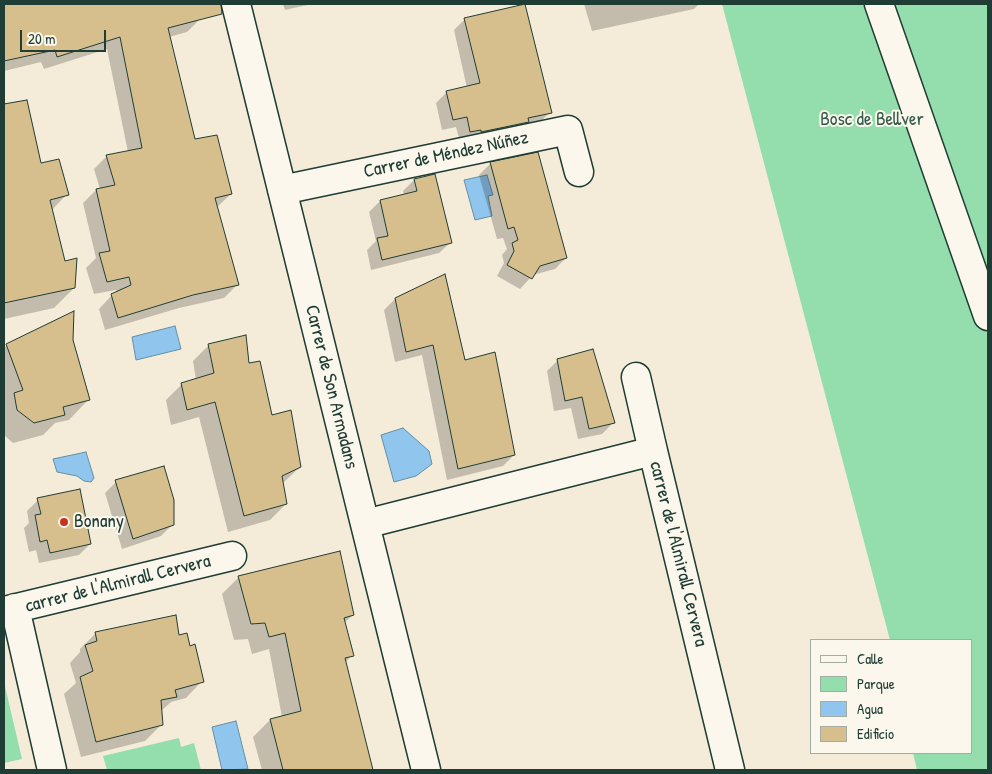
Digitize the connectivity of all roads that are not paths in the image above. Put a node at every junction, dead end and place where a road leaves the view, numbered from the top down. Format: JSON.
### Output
{"nodes":[{"id":1,"x":236,"y":4,"type":"edge"},
{"id":2,"x":879,"y":4,"type":"edge"},
{"id":3,"x":579,"y":172,"type":"dead end"},
{"id":4,"x":282,"y":190,"type":"junction"},
{"id":5,"x":988,"y":316,"type":"edge"},
{"id":6,"x":636,"y":377,"type":"dead end"},
{"id":7,"x":653,"y":451,"type":"junction"},
{"id":8,"x":365,"y":524,"type":"junction"},
{"id":9,"x":232,"y":556,"type":"dead end"},
{"id":10,"x":9,"y":610,"type":"edge"},
{"id":11,"x":52,"y":770,"type":"edge"},
{"id":12,"x":426,"y":770,"type":"edge"},
{"id":13,"x":730,"y":770,"type":"edge"}],
"edges":[{"from":1,"to":4,"type":"street","name":"Carrer de Son Armadans"},
{"from":2,"to":5,"type":"street"},
{"from":3,"to":4,"type":"street","name":"Carrer de Méndez Núñez"},
{"from":4,"to":8,"type":"street","name":"Carrer de Son Armadans"},
{"from":6,"to":7,"type":"street"},
{"from":7,"to":8,"type":"street","name":"carrer de l'Almirall Cervera"},
{"from":7,"to":13,"type":"street","name":"carrer de l'Almirall Cervera"},
{"from":8,"to":12,"type":"street","name":"Carrer de Son Armadans"},
{"from":9,"to":10,"type":"street","name":"carrer de l'Almirall Cervera"},
{"from":10,"to":11,"type":"street"}]}
